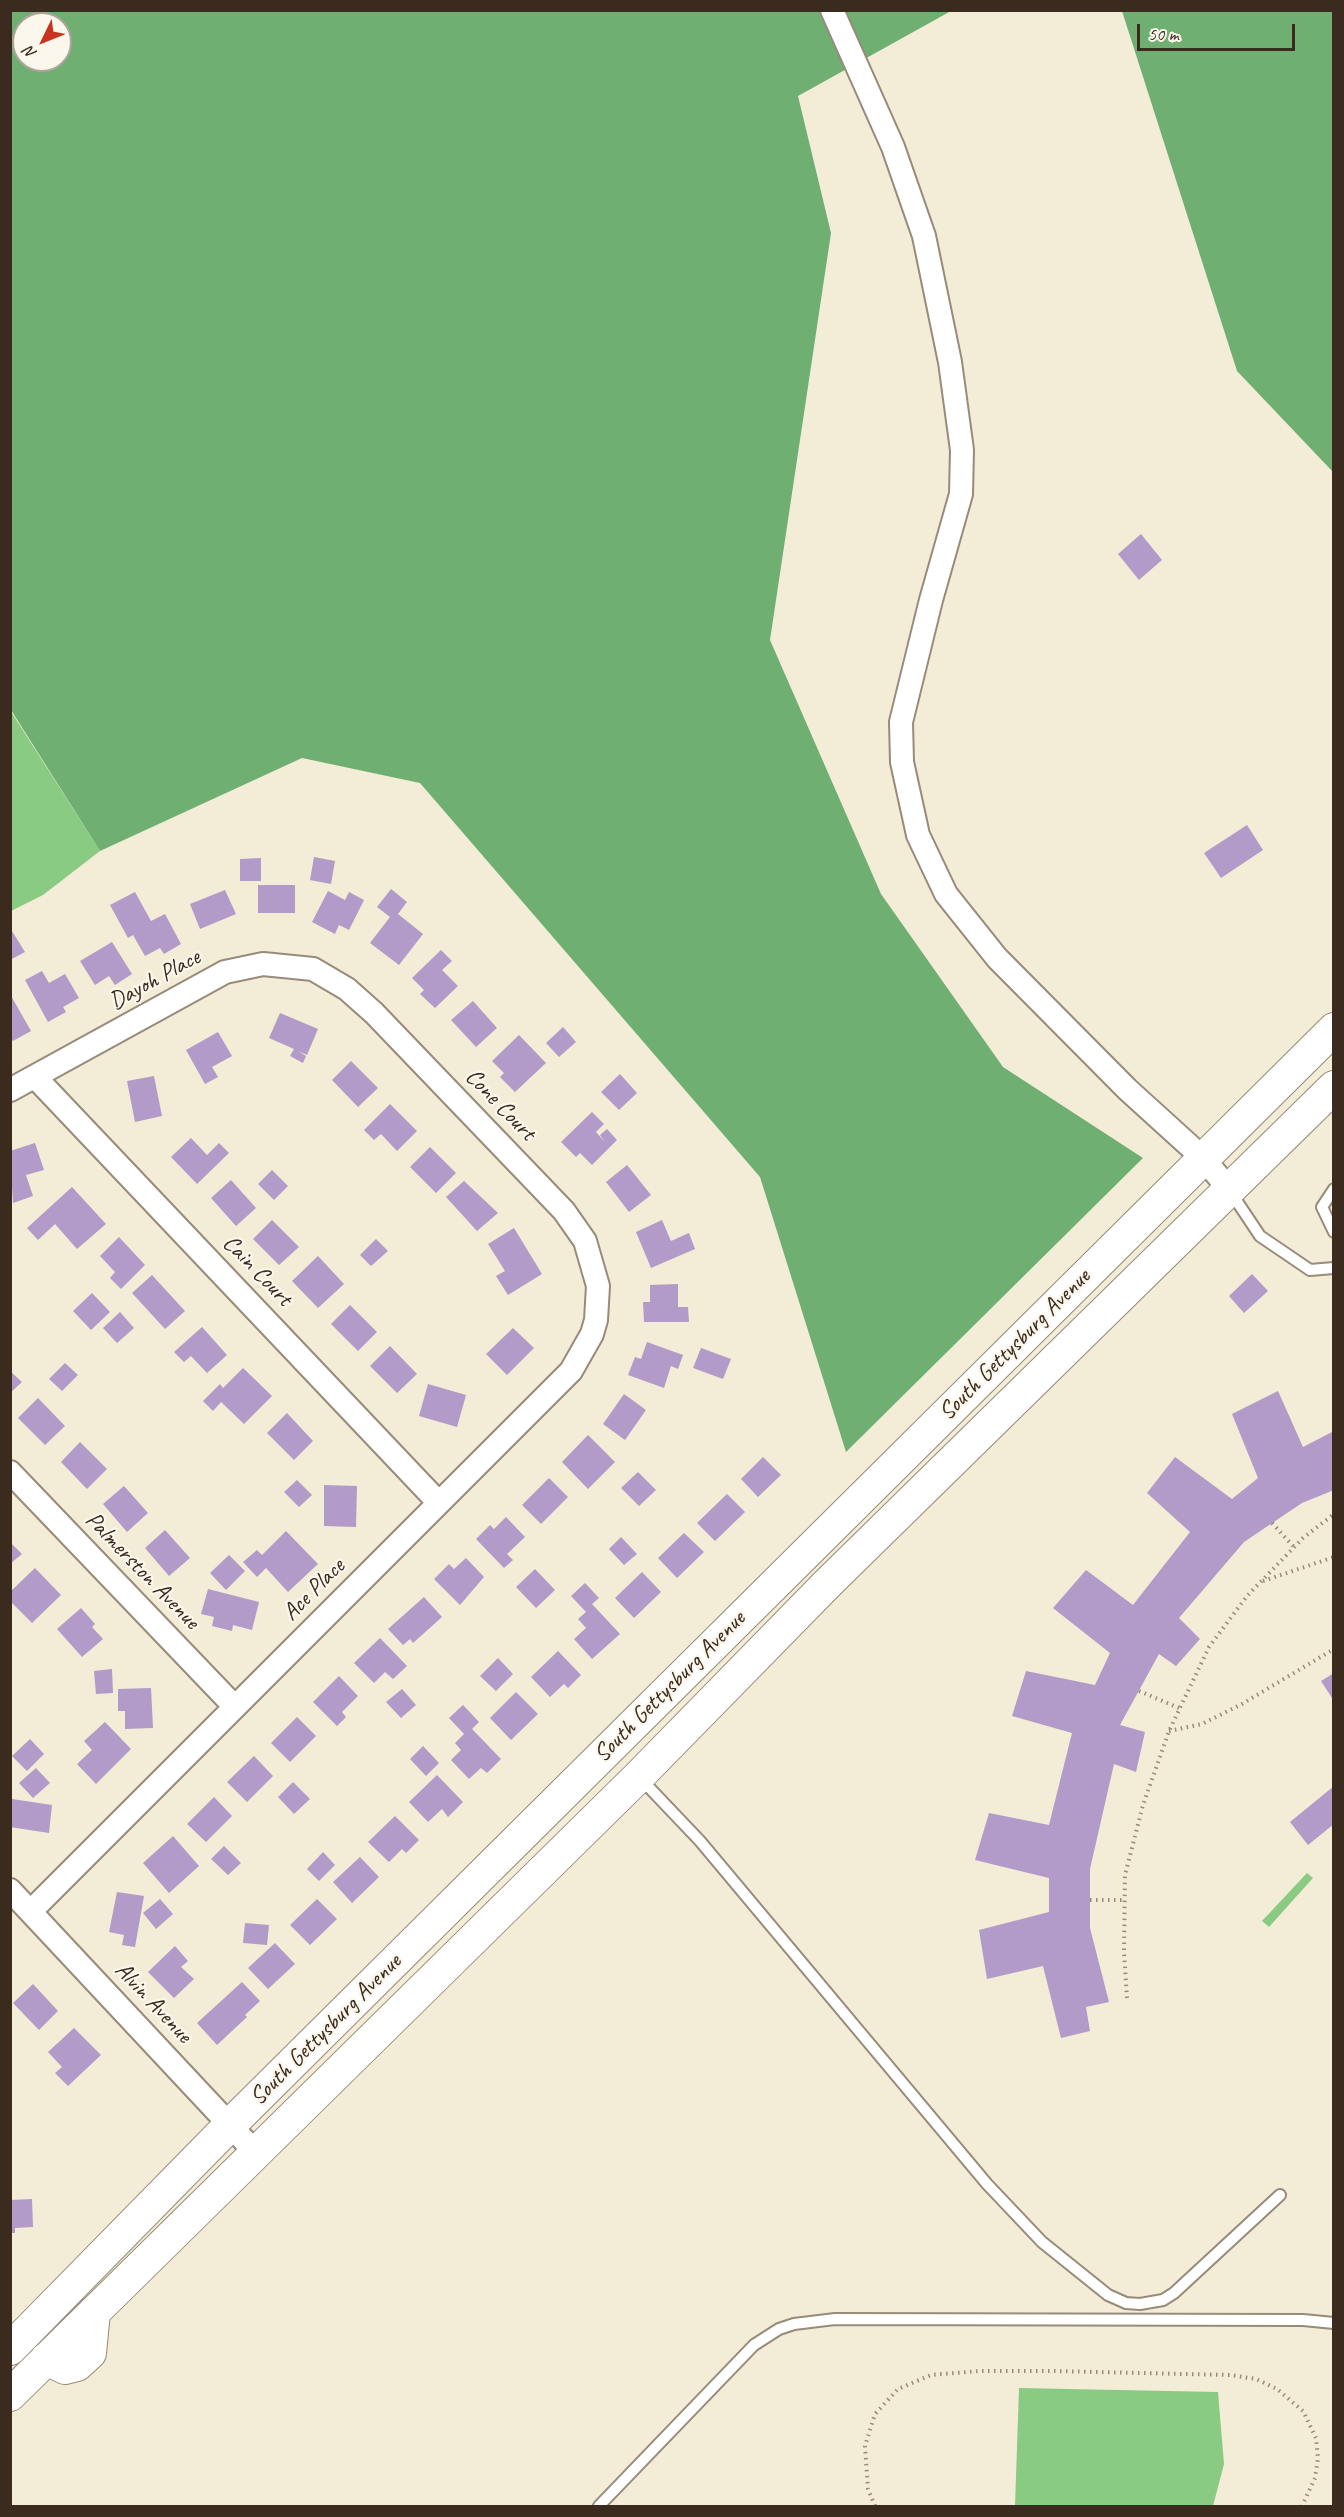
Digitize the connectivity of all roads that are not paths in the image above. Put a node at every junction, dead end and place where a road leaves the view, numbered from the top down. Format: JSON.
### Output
{"nodes":[{"id":1,"x":832,"y":10,"type":"edge"},
{"id":2,"x":335,"y":981,"type":"joint"},
{"id":3,"x":1334,"y":1029,"type":"edge"},
{"id":4,"x":35,"y":1077,"type":"junction"},
{"id":5,"x":1334,"y":1087,"type":"edge"},
{"id":6,"x":10,"y":1090,"type":"edge"},
{"id":7,"x":1203,"y":1158,"type":"junction"},
{"id":8,"x":1228,"y":1188,"type":"junction"},
{"id":9,"x":1334,"y":1189,"type":"edge"},
{"id":10,"x":1334,"y":1232,"type":"edge"},
{"id":11,"x":1334,"y":1268,"type":"edge"},
{"id":12,"x":598,"y":1286,"type":"joint"},
{"id":13,"x":10,"y":1472,"type":"edge"},
{"id":14,"x":439,"y":1503,"type":"junction"},
{"id":15,"x":235,"y":1707,"type":"junction"},
{"id":16,"x":639,"y":1776,"type":"junction"},
{"id":17,"x":10,"y":1890,"type":"edge"},
{"id":18,"x":31,"y":1911,"type":"junction"},
{"id":19,"x":230,"y":2125,"type":"junction"},
{"id":20,"x":256,"y":2153,"type":"junction"},
{"id":21,"x":1280,"y":2195,"type":"dead end"},
{"id":22,"x":1334,"y":2323,"type":"edge"},
{"id":23,"x":10,"y":2349,"type":"edge"},
{"id":24,"x":10,"y":2395,"type":"edge"},
{"id":25,"x":599,"y":2506,"type":"edge"}],
"edges":[{"from":1,"to":7,"type":"street"},
{"from":2,"to":4,"type":"street","name":"Dayoh Place"},
{"from":2,"to":12,"type":"street","name":"Cone Court"},
{"from":3,"to":7,"type":"main road","name":"South Gettysburg Avenue"},
{"from":4,"to":6,"type":"street","name":"Dayoh Place"},
{"from":4,"to":14,"type":"street","name":"Cain Court"},
{"from":5,"to":8,"type":"main road","name":"South Gettysburg Avenue"},
{"from":7,"to":8,"type":"street"},
{"from":7,"to":19,"type":"main road","name":"South Gettysburg Avenue"},
{"from":8,"to":11,"type":"lane"},
{"from":8,"to":16,"type":"main road","name":"South Gettysburg Avenue"},
{"from":9,"to":10,"type":"lane"},
{"from":12,"to":14,"type":"street","name":"Ace Place"},
{"from":13,"to":15,"type":"street","name":"Palmerston Avenue"},
{"from":14,"to":15,"type":"street","name":"Ace Place"},
{"from":15,"to":18,"type":"street","name":"Ace Place"},
{"from":16,"to":20,"type":"main road","name":"South Gettysburg Avenue"},
{"from":16,"to":21,"type":"lane"},
{"from":17,"to":18,"type":"street","name":"Alvin Avenue"},
{"from":18,"to":19,"type":"street","name":"Alvin Avenue"},
{"from":19,"to":20,"type":"street","name":"Alvin Avenue"},
{"from":19,"to":23,"type":"main road","name":"South Gettysburg Avenue"},
{"from":20,"to":24,"type":"main road","name":"South Gettysburg Avenue"},
{"from":22,"to":25,"type":"lane"}]}
